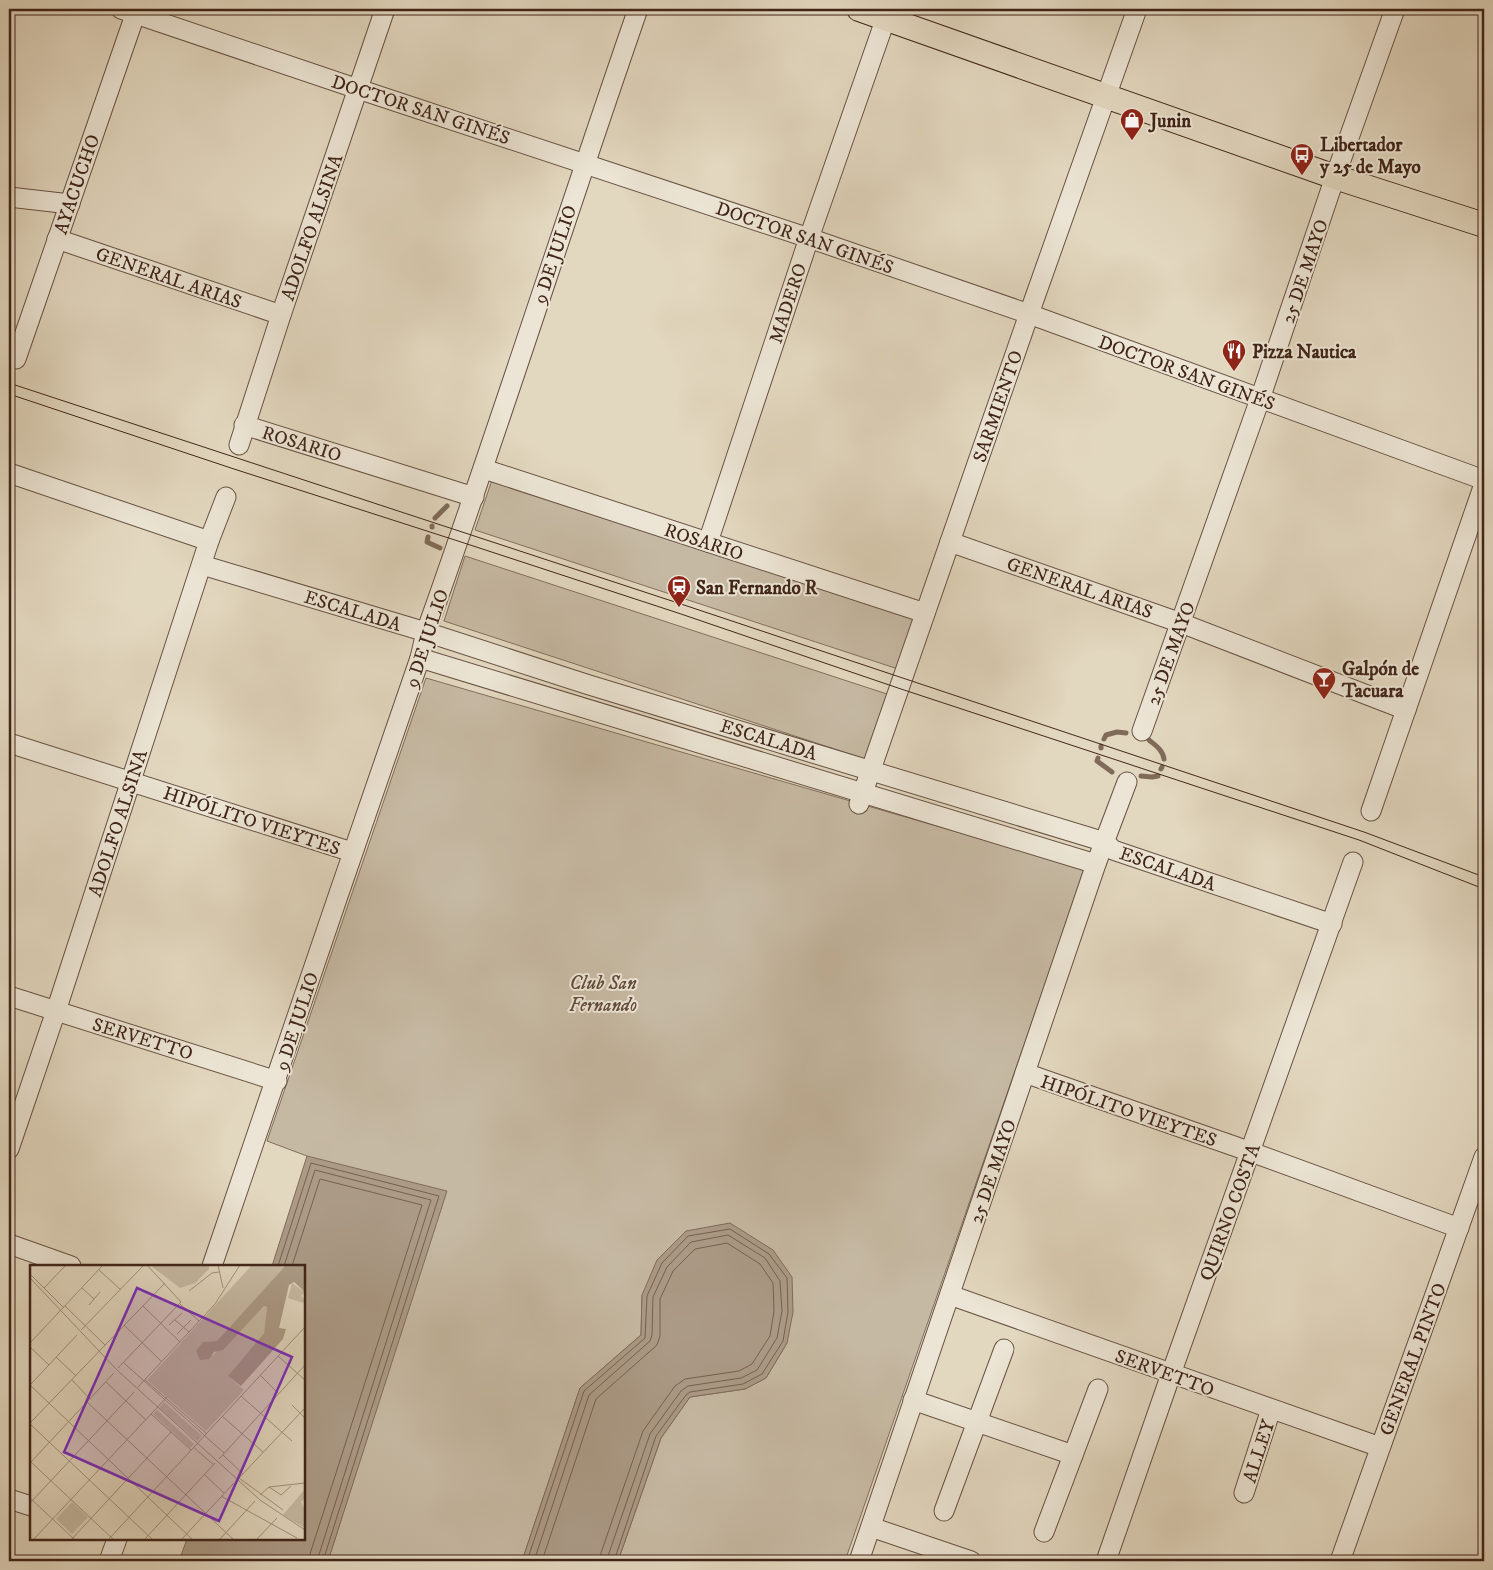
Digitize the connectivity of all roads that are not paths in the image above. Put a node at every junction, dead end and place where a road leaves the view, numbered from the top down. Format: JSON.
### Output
{"nodes":[{"id":1,"x":385,"y":9,"type":"edge"},
{"id":2,"x":638,"y":9,"type":"edge"},
{"id":3,"x":859,"y":9,"type":"edge"},
{"id":4,"x":1137,"y":9,"type":"edge"},
{"id":5,"x":1395,"y":9,"type":"edge"},
{"id":6,"x":131,"y":10,"type":"edge"},
{"id":7,"x":887,"y":13,"type":"edge"},
{"id":8,"x":358,"y":89,"type":"junction"},
{"id":9,"x":1107,"y":96,"type":"junction"},
{"id":10,"x":584,"y":163,"type":"junction"},
{"id":11,"x":1336,"y":177,"type":"junction"},
{"id":12,"x":9,"y":198,"type":"edge"},
{"id":13,"x":70,"y":204,"type":"junction"},
{"id":14,"x":1484,"y":225,"type":"edge"},
{"id":15,"x":809,"y":238,"type":"junction"},
{"id":16,"x":57,"y":240,"type":"junction"},
{"id":17,"x":1029,"y":314,"type":"junction"},
{"id":18,"x":281,"y":315,"type":"junction"},
{"id":19,"x":16,"y":359,"type":"dead end"},
{"id":20,"x":1260,"y":399,"type":"junction"},
{"id":21,"x":244,"y":425,"type":"junction"},
{"id":22,"x":239,"y":445,"type":"dead end"},
{"id":23,"x":484,"y":469,"type":"junction"},
{"id":24,"x":9,"y":473,"type":"edge"},
{"id":25,"x":1484,"y":482,"type":"edge"},
{"id":26,"x":474,"y":497,"type":"junction"},
{"id":27,"x":226,"y":498,"type":"dead end"},
{"id":28,"x":1478,"y":522,"type":"edge"},
{"id":29,"x":209,"y":541,"type":"junction"},
{"id":30,"x":708,"y":542,"type":"junction"},
{"id":31,"x":950,"y":542,"type":"junction"},
{"id":32,"x":202,"y":565,"type":"junction"},
{"id":33,"x":925,"y":613,"type":"junction"},
{"id":34,"x":1181,"y":623,"type":"junction"},
{"id":35,"x":426,"y":632,"type":"junction"},
{"id":36,"x":420,"y":658,"type":"junction"},
{"id":37,"x":1406,"y":710,"type":"junction"},
{"id":38,"x":1142,"y":731,"type":"dead end"},
{"id":39,"x":9,"y":743,"type":"edge"},
{"id":40,"x":870,"y":770,"type":"junction"},
{"id":41,"x":130,"y":780,"type":"junction"},
{"id":42,"x":1127,"y":782,"type":"dead end"},
{"id":43,"x":860,"y":798,"type":"junction"},
{"id":44,"x":1371,"y":811,"type":"dead end"},
{"id":45,"x":1105,"y":842,"type":"junction"},
{"id":46,"x":352,"y":852,"type":"junction"},
{"id":47,"x":1353,"y":862,"type":"dead end"},
{"id":48,"x":1096,"y":864,"type":"junction"},
{"id":49,"x":1332,"y":924,"type":"junction"},
{"id":50,"x":9,"y":996,"type":"edge"},
{"id":51,"x":56,"y":1011,"type":"junction"},
{"id":52,"x":1025,"y":1073,"type":"junction"},
{"id":53,"x":277,"y":1080,"type":"junction"},
{"id":54,"x":9,"y":1149,"type":"edge"},
{"id":55,"x":1251,"y":1152,"type":"junction"},
{"id":56,"x":1484,"y":1157,"type":"edge"},
{"id":57,"x":1459,"y":1228,"type":"junction"},
{"id":58,"x":9,"y":1244,"type":"edge"},
{"id":59,"x":68,"y":1265,"type":"edge"},
{"id":60,"x":212,"y":1265,"type":"edge"},
{"id":61,"x":950,"y":1295,"type":"junction"},
{"id":62,"x":1004,"y":1349,"type":"dead end"},
{"id":63,"x":1171,"y":1374,"type":"junction"},
{"id":64,"x":1098,"y":1389,"type":"dead end"},
{"id":65,"x":914,"y":1400,"type":"junction"},
{"id":66,"x":1271,"y":1409,"type":"junction"},
{"id":67,"x":977,"y":1422,"type":"junction"},
{"id":68,"x":1380,"y":1447,"type":"junction"},
{"id":69,"x":1073,"y":1456,"type":"junction"},
{"id":70,"x":1244,"y":1493,"type":"dead end"},
{"id":71,"x":9,"y":1499,"type":"edge"},
{"id":72,"x":30,"y":1506,"type":"edge"},
{"id":73,"x":944,"y":1511,"type":"dead end"},
{"id":74,"x":871,"y":1527,"type":"junction"},
{"id":75,"x":1044,"y":1532,"type":"dead end"},
{"id":76,"x":117,"y":1540,"type":"edge"},
{"id":77,"x":109,"y":1561,"type":"edge"},
{"id":78,"x":859,"y":1561,"type":"edge"},
{"id":79,"x":971,"y":1561,"type":"edge"},
{"id":80,"x":1106,"y":1561,"type":"edge"},
{"id":81,"x":1340,"y":1561,"type":"edge"}],
"edges":[{"from":1,"to":8,"type":"street","name":"ADOLFO ALSINA"},
{"from":2,"to":10,"type":"street","name":"9 DE JULIO"},
{"from":3,"to":7,"type":"main road"},
{"from":4,"to":9,"type":"street","name":"SARMIENTO"},
{"from":5,"to":11,"type":"street","name":"25 DE MAYO"},
{"from":6,"to":8,"type":"street","name":"DOCTOR SAN GINÉS"},
{"from":6,"to":13,"type":"street","name":"AYACUCHO"},
{"from":7,"to":9,"type":"main road"},
{"from":7,"to":15,"type":"street","name":"MADERO"},
{"from":8,"to":10,"type":"street","name":"DOCTOR SAN GINÉS"},
{"from":8,"to":18,"type":"street","name":"ADOLFO ALSINA"},
{"from":9,"to":11,"type":"main road"},
{"from":9,"to":17,"type":"street","name":"SARMIENTO"},
{"from":10,"to":15,"type":"street","name":"DOCTOR SAN GINÉS"},
{"from":10,"to":23,"type":"street","name":"9 DE JULIO"},
{"from":11,"to":14,"type":"main road"},
{"from":11,"to":20,"type":"street","name":"25 DE MAYO"},
{"from":12,"to":13,"type":"street"},
{"from":13,"to":16,"type":"street","name":"AYACUCHO"},
{"from":15,"to":17,"type":"street","name":"DOCTOR SAN GINÉS"},
{"from":15,"to":30,"type":"street","name":"MADERO"},
{"from":16,"to":18,"type":"street","name":"GENERAL ARIAS"},
{"from":16,"to":19,"type":"street","name":"AYACUCHO"},
{"from":17,"to":20,"type":"street","name":"DOCTOR SAN GINÉS"},
{"from":17,"to":31,"type":"street","name":"SARMIENTO"},
{"from":18,"to":21,"type":"street","name":"ADOLFO ALSINA"},
{"from":20,"to":25,"type":"street","name":"DOCTOR SAN GINÉS"},
{"from":20,"to":34,"type":"street","name":"25 DE MAYO"},
{"from":21,"to":22,"type":"street","name":"ADOLFO ALSINA"},
{"from":21,"to":26,"type":"street","name":"ROSARIO"},
{"from":23,"to":26,"type":"street","name":"9 DE JULIO"},
{"from":23,"to":30,"type":"street","name":"ROSARIO"},
{"from":24,"to":29,"type":"street"},
{"from":25,"to":28,"type":"street"},
{"from":26,"to":35,"type":"street","name":"9 DE JULIO"},
{"from":27,"to":29,"type":"street","name":"ADOLFO ALSINA"},
{"from":28,"to":37,"type":"street"},
{"from":29,"to":32,"type":"street","name":"ADOLFO ALSINA"},
{"from":30,"to":33,"type":"street","name":"ROSARIO"},
{"from":31,"to":33,"type":"street","name":"SARMIENTO"},
{"from":31,"to":34,"type":"street","name":"GENERAL ARIAS"},
{"from":32,"to":35,"type":"street","name":"ESCALADA"},
{"from":32,"to":41,"type":"street","name":"ADOLFO ALSINA"},
{"from":33,"to":40,"type":"street","name":"SARMIENTO"},
{"from":34,"to":37,"type":"street","name":"GENERAL ARIAS"},
{"from":34,"to":38,"type":"street","name":"25 DE MAYO"},
{"from":35,"to":36,"type":"street","name":"9 DE JULIO"},
{"from":35,"to":40,"type":"street","name":"ESCALADA"},
{"from":36,"to":43,"type":"street","name":"ESCALADA"},
{"from":36,"to":46,"type":"street","name":"9 DE JULIO"},
{"from":37,"to":44,"type":"street"},
{"from":39,"to":41,"type":"street","name":"HIPÓLITO VIEYTES"},
{"from":40,"to":43,"type":"street","name":"SARMIENTO"},
{"from":40,"to":45,"type":"street","name":"ESCALADA"},
{"from":41,"to":46,"type":"street","name":"HIPÓLITO VIEYTES"},
{"from":41,"to":51,"type":"street","name":"ADOLFO ALSINA"},
{"from":42,"to":45,"type":"street","name":"25 DE MAYO"},
{"from":43,"to":48,"type":"street","name":"ESCALADA"},
{"from":45,"to":48,"type":"street","name":"25 DE MAYO"},
{"from":45,"to":49,"type":"street","name":"ESCALADA"},
{"from":46,"to":53,"type":"street","name":"9 DE JULIO"},
{"from":47,"to":49,"type":"street","name":"QUIRNO COSTA"},
{"from":48,"to":52,"type":"street","name":"25 DE MAYO"},
{"from":49,"to":55,"type":"street","name":"QUIRNO COSTA"},
{"from":50,"to":51,"type":"street","name":"SERVETTO"},
{"from":51,"to":53,"type":"street","name":"SERVETTO"},
{"from":51,"to":54,"type":"street","name":"ADOLFO ALSINA"},
{"from":52,"to":55,"type":"street","name":"HIPÓLITO VIEYTES"},
{"from":52,"to":61,"type":"street","name":"25 DE MAYO"},
{"from":53,"to":60,"type":"street","name":"9 DE JULIO"},
{"from":55,"to":57,"type":"street","name":"HIPÓLITO VIEYTES"},
{"from":55,"to":63,"type":"street","name":"QUIRNO COSTA"},
{"from":56,"to":57,"type":"street","name":"GENERAL PINTO"},
{"from":57,"to":68,"type":"street","name":"GENERAL PINTO"},
{"from":58,"to":59,"type":"street"},
{"from":61,"to":63,"type":"street","name":"SERVETTO"},
{"from":61,"to":65,"type":"street","name":"25 DE MAYO"},
{"from":62,"to":67,"type":"street"},
{"from":63,"to":66,"type":"street","name":"SERVETTO"},
{"from":63,"to":80,"type":"street","name":"QUIRNO COSTA"},
{"from":64,"to":69,"type":"street"},
{"from":65,"to":67,"type":"street"},
{"from":65,"to":74,"type":"street","name":"25 DE MAYO"},
{"from":66,"to":68,"type":"street","name":"SERVETTO"},
{"from":66,"to":70,"type":"street","name":"ALLEY"},
{"from":67,"to":69,"type":"street"},
{"from":67,"to":73,"type":"street"},
{"from":68,"to":81,"type":"street","name":"GENERAL PINTO"},
{"from":69,"to":75,"type":"street"},
{"from":71,"to":72,"type":"street"},
{"from":74,"to":78,"type":"street","name":"25 DE MAYO"},
{"from":74,"to":79,"type":"street"},
{"from":76,"to":77,"type":"street"}]}
